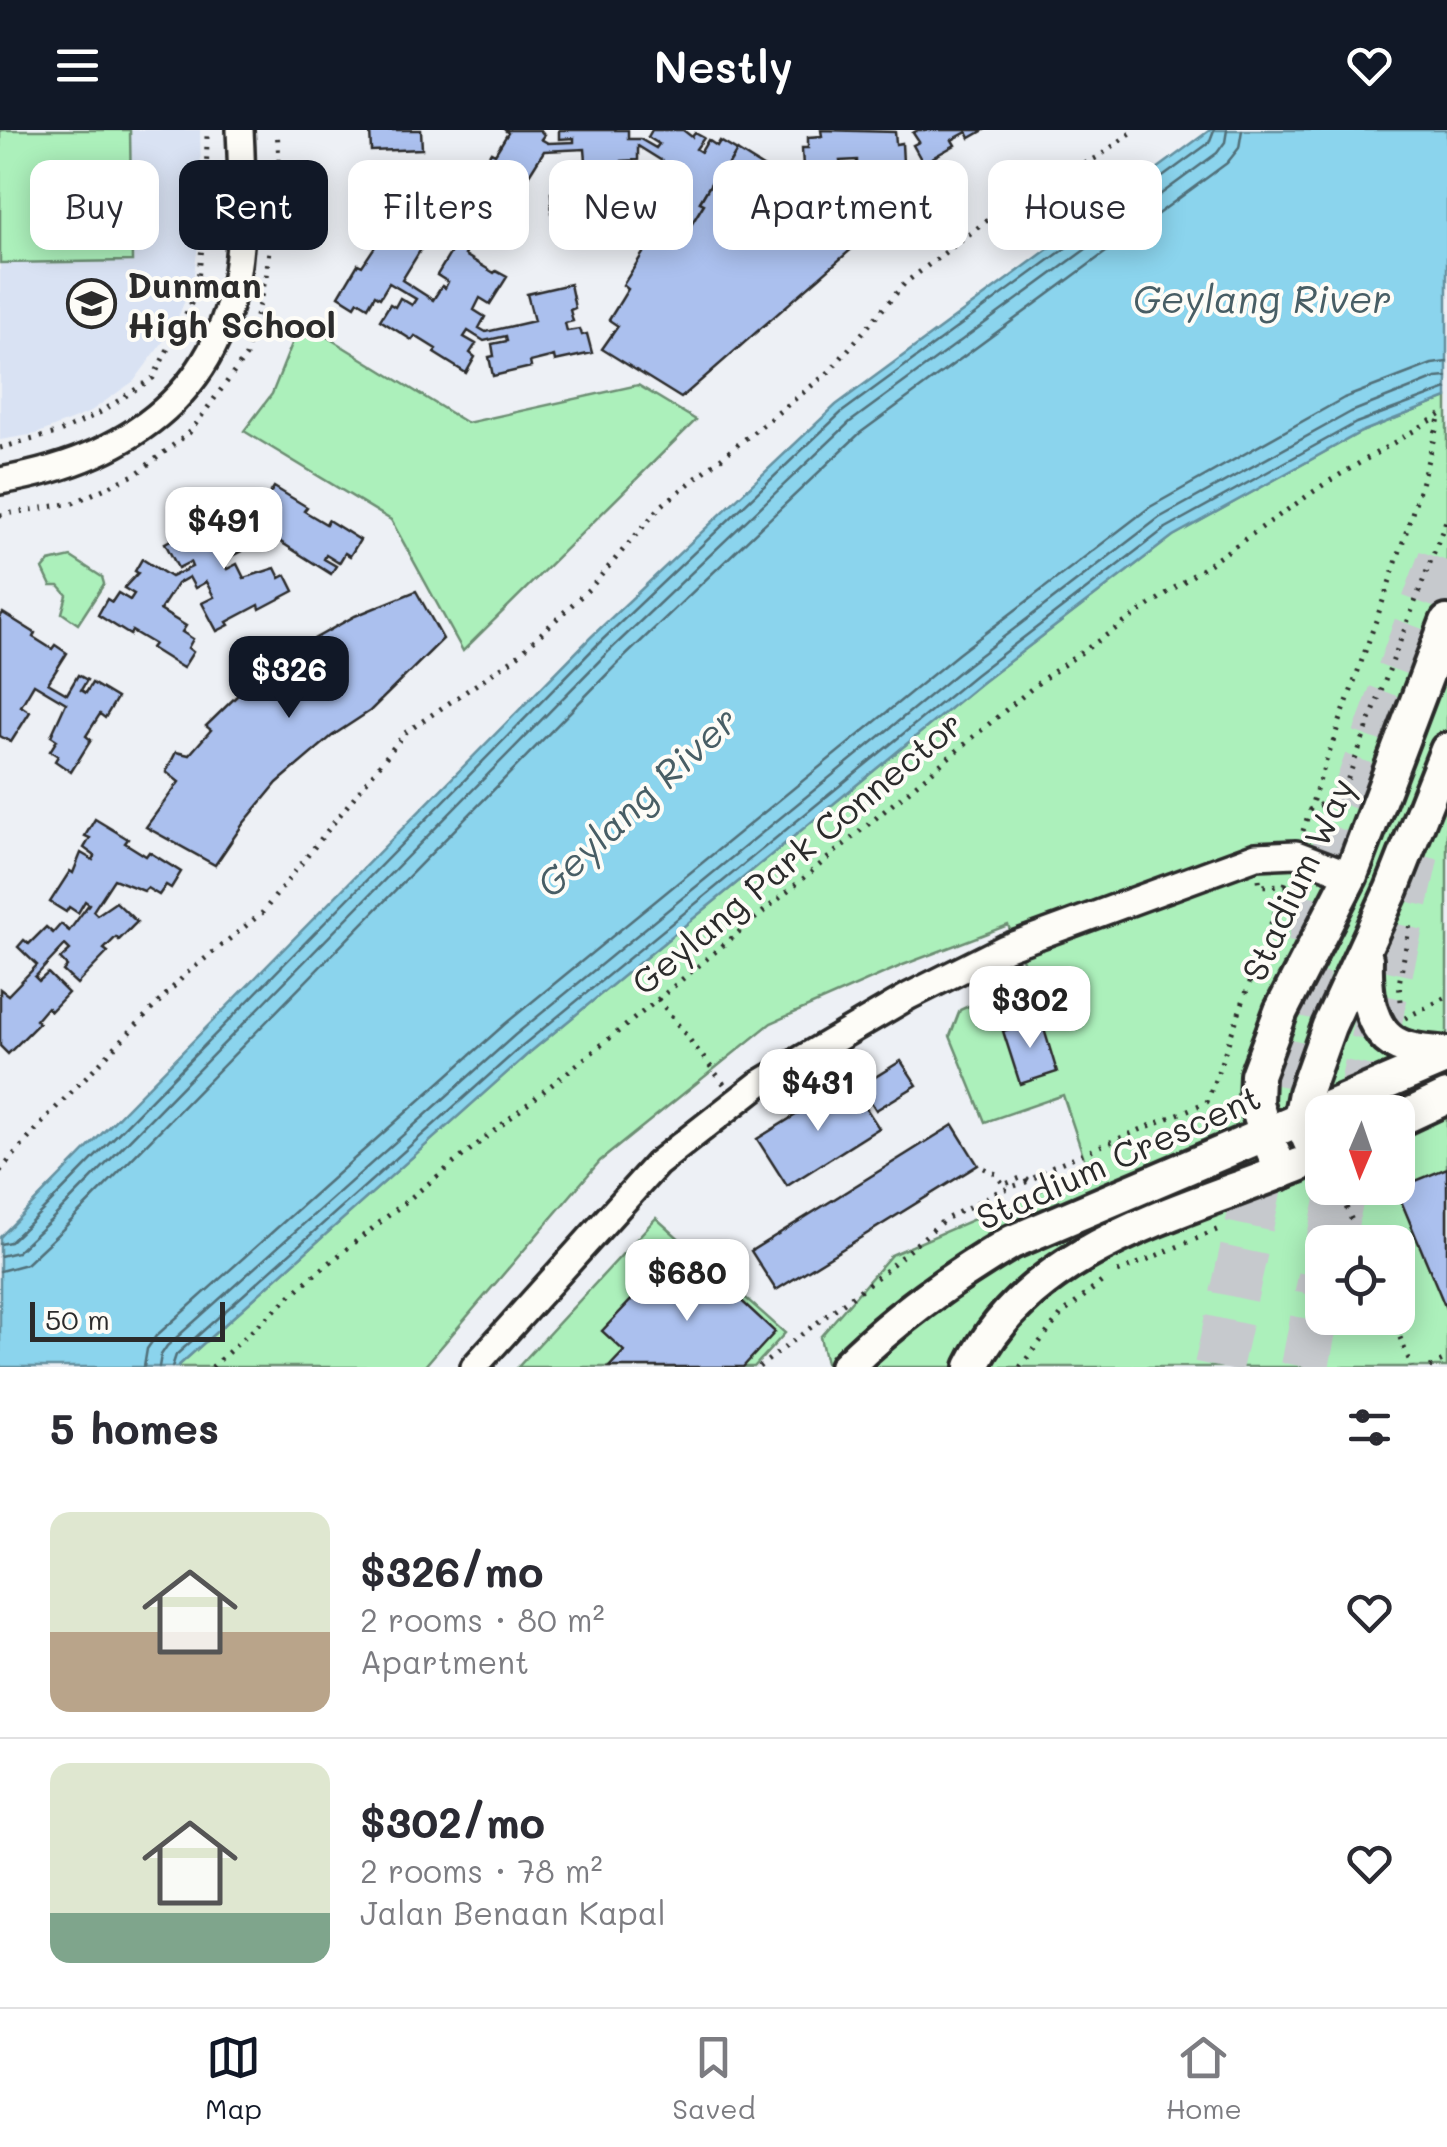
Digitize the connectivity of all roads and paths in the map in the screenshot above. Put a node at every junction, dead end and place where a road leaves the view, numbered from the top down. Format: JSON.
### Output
{"nodes":[{"id":1,"x":207,"y":130,"type":"edge"},
{"id":2,"x":240,"y":130,"type":"edge"},
{"id":3,"x":1135,"y":130,"type":"edge"},
{"id":4,"x":1444,"y":412,"type":"edge"},
{"id":5,"x":0,"y":448,"type":"edge"},
{"id":6,"x":0,"y":482,"type":"edge"},
{"id":7,"x":1447,"y":518,"type":"edge"},
{"id":8,"x":1447,"y":622,"type":"edge"},
{"id":9,"x":1447,"y":750,"type":"edge"},
{"id":10,"x":1309,"y":810,"type":"junction"},
{"id":11,"x":1296,"y":854,"type":"junction"},
{"id":12,"x":1256,"y":856,"type":"junction"},
{"id":13,"x":1285,"y":885,"type":"junction"},
{"id":14,"x":1345,"y":887,"type":"junction"},
{"id":15,"x":1366,"y":949,"type":"junction"},
{"id":16,"x":1447,"y":997,"type":"edge"},
{"id":17,"x":658,"y":999,"type":"junction"},
{"id":18,"x":1402,"y":1019,"type":"dead end"},
{"id":19,"x":1447,"y":1056,"type":"edge"},
{"id":20,"x":1447,"y":1097,"type":"edge"},
{"id":21,"x":737,"y":1100,"type":"junction"},
{"id":22,"x":1415,"y":1112,"type":"edge"},
{"id":23,"x":1300,"y":1119,"type":"junction"},
{"id":24,"x":1305,"y":1128,"type":"edge"},
{"id":25,"x":1265,"y":1134,"type":"junction"},
{"id":26,"x":1305,"y":1163,"type":"edge"},
{"id":27,"x":984,"y":1168,"type":"dead end"},
{"id":28,"x":0,"y":1171,"type":"edge"},
{"id":29,"x":1282,"y":1172,"type":"junction"},
{"id":30,"x":1029,"y":1181,"type":"junction"},
{"id":31,"x":1234,"y":1222,"type":"dead end"},
{"id":32,"x":1399,"y":1335,"type":"edge"},
{"id":33,"x":1447,"y":1360,"type":"edge"},
{"id":34,"x":855,"y":1362,"type":"edge"},
{"id":35,"x":212,"y":1367,"type":"edge"},
{"id":36,"x":474,"y":1367,"type":"edge"},
{"id":37,"x":759,"y":1367,"type":"edge"},
{"id":38,"x":972,"y":1367,"type":"edge"},
{"id":39,"x":1020,"y":1367,"type":"edge"},
{"id":40,"x":1412,"y":1367,"type":"edge"},
{"id":41,"x":1430,"y":1367,"type":"edge"}],
"edges":[{"from":1,"to":5,"type":"path"},
{"from":2,"to":6,"type":"street"},
{"from":3,"to":28,"type":"path"},
{"from":4,"to":10,"type":"path"},
{"from":4,"to":17,"type":"path","name":"Geylang Park Connector"},
{"from":7,"to":10,"type":"path"},
{"from":8,"to":14,"type":"street","name":"Stadium Way"},
{"from":9,"to":15,"type":"street"},
{"from":10,"to":11,"type":"path"},
{"from":11,"to":12,"type":"street"},
{"from":11,"to":13,"type":"path"},
{"from":11,"to":14,"type":"street"},
{"from":12,"to":13,"type":"path"},
{"from":12,"to":21,"type":"street"},
{"from":13,"to":14,"type":"path"},
{"from":13,"to":30,"type":"path"},
{"from":14,"to":25,"type":"street","name":"Stadium Way"},
{"from":15,"to":19,"type":"street"},
{"from":15,"to":23,"type":"street"},
{"from":16,"to":18,"type":"path"},
{"from":17,"to":21,"type":"path"},
{"from":17,"to":35,"type":"path","name":"Geylang Park Connector"},
{"from":19,"to":23,"type":"street","name":"Stadium Crescent"},
{"from":20,"to":22,"type":"street"},
{"from":21,"to":36,"type":"street"},
{"from":23,"to":24,"type":"street"},
{"from":23,"to":25,"type":"street","name":"Stadium Crescent"},
{"from":25,"to":29,"type":"street","name":"Stadium Way"},
{"from":25,"to":34,"type":"street","name":"Stadium Crescent"},
{"from":26,"to":29,"type":"street"},
{"from":27,"to":30,"type":"path"},
{"from":29,"to":38,"type":"street"},
{"from":30,"to":37,"type":"path"},
{"from":31,"to":39,"type":"path"},
{"from":32,"to":40,"type":"path"},
{"from":33,"to":41,"type":"path"}]}
